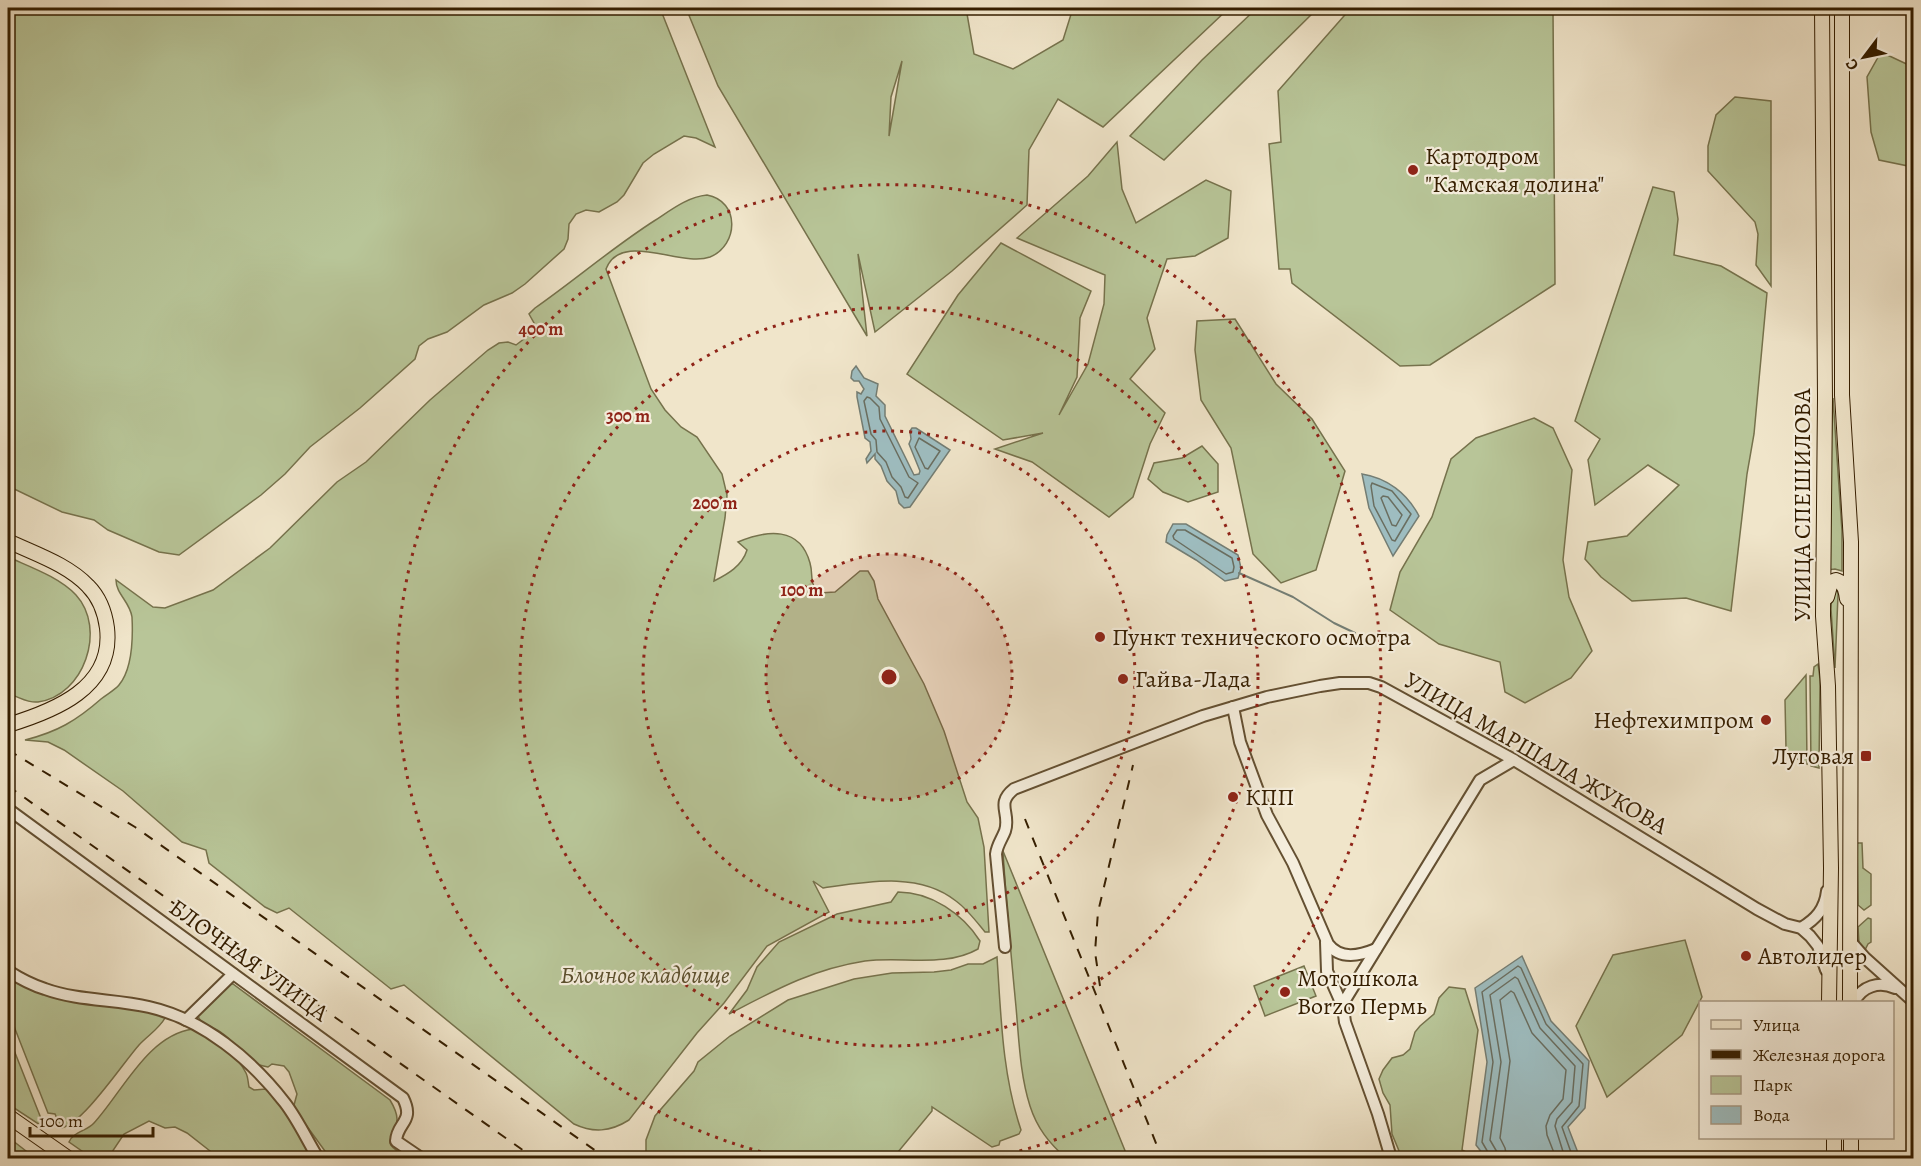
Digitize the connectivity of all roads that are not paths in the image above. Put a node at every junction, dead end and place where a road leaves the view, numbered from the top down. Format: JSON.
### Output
{"nodes":[{"id":1,"x":1822,"y":8,"type":"edge"},
{"id":2,"x":1842,"y":8,"type":"edge"},
{"id":3,"x":8,"y":542,"type":"edge"},
{"id":4,"x":1823,"y":616,"type":"junction"},
{"id":5,"x":1851,"y":618,"type":"junction"},
{"id":6,"x":1233,"y":707,"type":"junction"},
{"id":7,"x":13,"y":723,"type":"edge"},
{"id":8,"x":1514,"y":760,"type":"junction"},
{"id":9,"x":8,"y":809,"type":"edge"},
{"id":10,"x":1831,"y":868,"type":"junction"},
{"id":11,"x":1801,"y":928,"type":"junction"},
{"id":12,"x":1326,"y":939,"type":"junction"},
{"id":13,"x":1851,"y":942,"type":"junction"},
{"id":14,"x":1005,"y":947,"type":"dead end"},
{"id":15,"x":1376,"y":949,"type":"junction"},
{"id":16,"x":8,"y":971,"type":"edge"},
{"id":17,"x":233,"y":974,"type":"junction"},
{"id":18,"x":1903,"y":993,"type":"junction"},
{"id":19,"x":1829,"y":1001,"type":"edge"},
{"id":20,"x":1829,"y":1001,"type":"edge"},
{"id":21,"x":1852,"y":1001,"type":"edge"},
{"id":22,"x":1853,"y":1001,"type":"edge"},
{"id":23,"x":1914,"y":1002,"type":"edge"},
{"id":24,"x":1343,"y":1007,"type":"junction"},
{"id":25,"x":186,"y":1020,"type":"junction"},
{"id":26,"x":8,"y":1116,"type":"edge"},
{"id":27,"x":1834,"y":1139,"type":"edge"},
{"id":28,"x":1851,"y":1139,"type":"edge"},
{"id":29,"x":68,"y":1158,"type":"edge"},
{"id":30,"x":318,"y":1158,"type":"edge"},
{"id":31,"x":421,"y":1158,"type":"edge"},
{"id":32,"x":1391,"y":1158,"type":"edge"},
{"id":33,"x":1834,"y":1158,"type":"edge"},
{"id":34,"x":1851,"y":1158,"type":"edge"}],
"edges":[{"from":1,"to":4,"type":"main road","name":"УЛИЦА СПЕШИЛОВА"},
{"from":2,"to":5,"type":"main road","name":"УЛИЦА СПЕШИЛОВА"},
{"from":3,"to":7,"type":"main road"},
{"from":4,"to":5,"type":"main road"},
{"from":4,"to":10,"type":"main road","name":"УЛИЦА СПЕШИЛОВА"},
{"from":5,"to":13,"type":"main road","name":"УЛИЦА СПЕШИЛОВА"},
{"from":6,"to":8,"type":"street","name":"УЛИЦА МАРШАЛА ЖУКОВА"},
{"from":6,"to":12,"type":"street"},
{"from":6,"to":14,"type":"street","name":"УЛИЦА МАРШАЛА ЖУКОВА"},
{"from":8,"to":11,"type":"street","name":"УЛИЦА МАРШАЛА ЖУКОВА"},
{"from":8,"to":15,"type":"street"},
{"from":9,"to":17,"type":"street","name":"БЛОЧНАЯ УЛИЦА"},
{"from":10,"to":11,"type":"street"},
{"from":10,"to":19,"type":"main road","name":"УЛИЦА СПЕШИЛОВА"},
{"from":11,"to":20,"type":"street"},
{"from":12,"to":15,"type":"street"},
{"from":12,"to":24,"type":"street"},
{"from":13,"to":18,"type":"street"},
{"from":13,"to":21,"type":"main road","name":"УЛИЦА СПЕШИЛОВА"},
{"from":15,"to":24,"type":"street"},
{"from":16,"to":25,"type":"street"},
{"from":17,"to":25,"type":"street"},
{"from":17,"to":31,"type":"street","name":"БЛОЧНАЯ УЛИЦА"},
{"from":18,"to":22,"type":"street"},
{"from":18,"to":23,"type":"street"},
{"from":24,"to":32,"type":"street"},
{"from":25,"to":30,"type":"street"},
{"from":26,"to":29,"type":"main road"},
{"from":27,"to":33,"type":"main road"},
{"from":28,"to":34,"type":"main road"}]}
